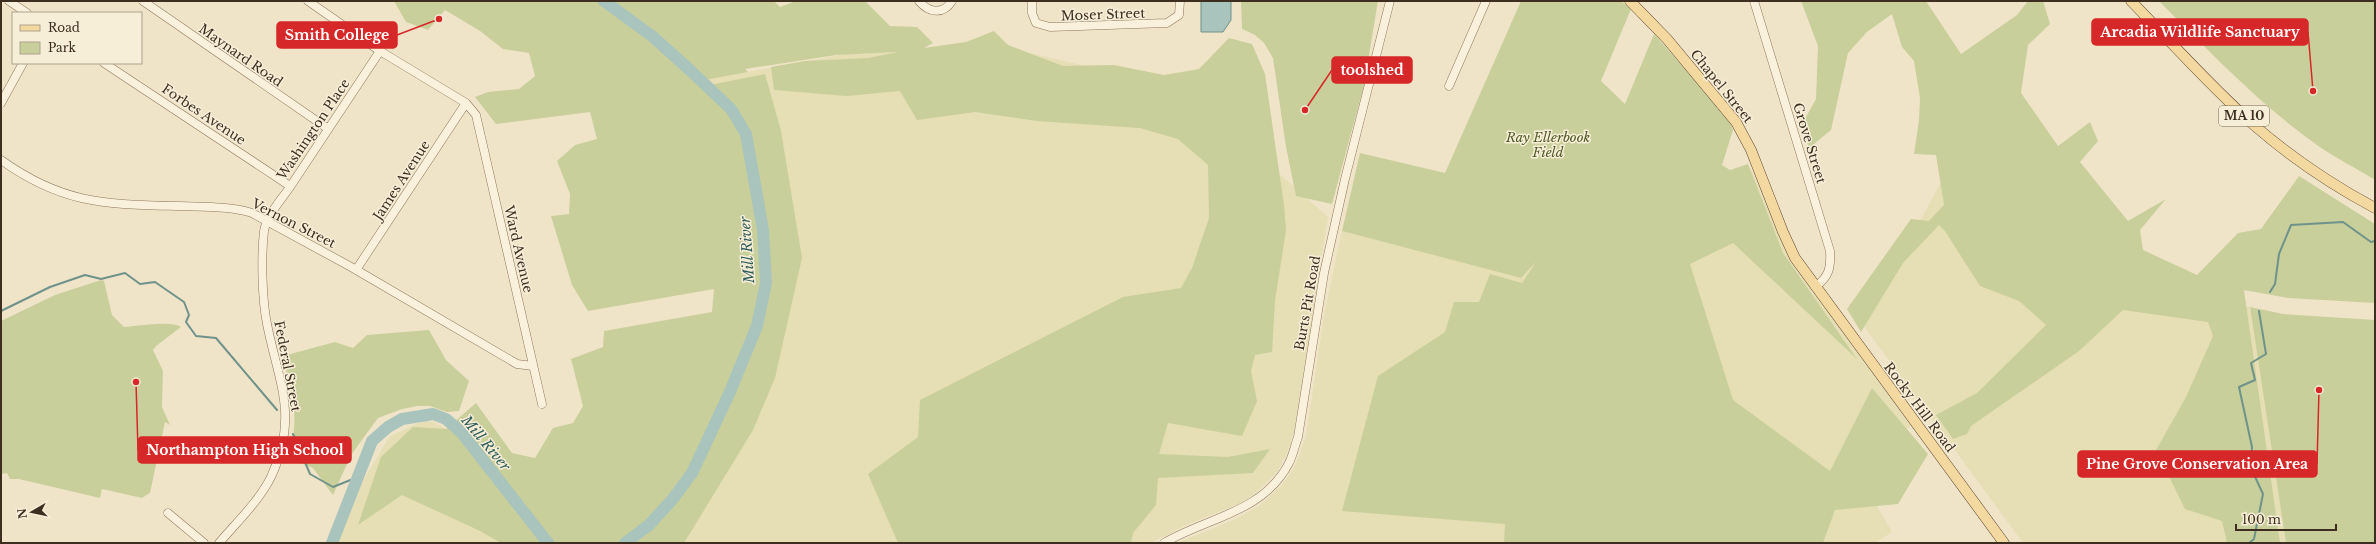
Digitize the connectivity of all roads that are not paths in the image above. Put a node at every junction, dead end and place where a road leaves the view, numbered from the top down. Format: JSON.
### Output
{"nodes":[{"id":1,"x":9,"y":1,"type":"edge"},
{"id":2,"x":143,"y":1,"type":"edge"},
{"id":3,"x":308,"y":1,"type":"edge"},
{"id":4,"x":919,"y":1,"type":"edge"},
{"id":5,"x":952,"y":1,"type":"edge"},
{"id":6,"x":1032,"y":1,"type":"edge"},
{"id":7,"x":1180,"y":1,"type":"edge"},
{"id":8,"x":1390,"y":1,"type":"edge"},
{"id":9,"x":1486,"y":1,"type":"edge"},
{"id":10,"x":1630,"y":1,"type":"edge"},
{"id":11,"x":1754,"y":1,"type":"edge"},
{"id":12,"x":2131,"y":1,"type":"edge"},
{"id":13,"x":26,"y":12,"type":"edge"},
{"id":14,"x":380,"y":51,"type":"junction"},
{"id":15,"x":22,"y":64,"type":"edge"},
{"id":16,"x":106,"y":64,"type":"edge"},
{"id":17,"x":1449,"y":86,"type":"dead end"},
{"id":18,"x":1,"y":103,"type":"edge"},
{"id":19,"x":466,"y":103,"type":"junction"},
{"id":20,"x":327,"y":128,"type":"junction"},
{"id":21,"x":1,"y":160,"type":"edge"},
{"id":22,"x":290,"y":186,"type":"junction"},
{"id":23,"x":2375,"y":208,"type":"edge"},
{"id":24,"x":268,"y":221,"type":"junction"},
{"id":25,"x":356,"y":270,"type":"junction"},
{"id":26,"x":1815,"y":287,"type":"junction"},
{"id":27,"x":532,"y":366,"type":"junction"},
{"id":28,"x":542,"y":404,"type":"dead end"},
{"id":29,"x":168,"y":513,"type":"dead end"},
{"id":30,"x":204,"y":543,"type":"edge"},
{"id":31,"x":219,"y":543,"type":"edge"},
{"id":32,"x":1164,"y":543,"type":"edge"},
{"id":33,"x":2004,"y":543,"type":"edge"}],
"edges":[{"from":1,"to":13,"type":"street"},
{"from":2,"to":20,"type":"street","name":"Maynard Road"},
{"from":3,"to":14,"type":"street"},
{"from":4,"to":5,"type":"street"},
{"from":6,"to":7,"type":"street","name":"Moser Street"},
{"from":8,"to":32,"type":"street","name":"Burts Pit Road"},
{"from":9,"to":17,"type":"street"},
{"from":10,"to":26,"type":"main road","name":"Chapel Street"},
{"from":11,"to":26,"type":"street","name":"Grove Street"},
{"from":12,"to":23,"type":"main road","number":"MA 10"},
{"from":14,"to":19,"type":"street"},
{"from":14,"to":20,"type":"street","name":"Washington Place"},
{"from":15,"to":18,"type":"street"},
{"from":16,"to":22,"type":"street","name":"Forbes Avenue"},
{"from":19,"to":25,"type":"street","name":"James Avenue"},
{"from":19,"to":27,"type":"street","name":"Ward Avenue"},
{"from":20,"to":22,"type":"street","name":"Washington Place"},
{"from":21,"to":24,"type":"street","name":"Vernon Street"},
{"from":22,"to":24,"type":"street","name":"Washington Place"},
{"from":24,"to":25,"type":"street","name":"Vernon Street"},
{"from":24,"to":31,"type":"street","name":"Federal Street"},
{"from":25,"to":27,"type":"street","name":"Vernon Street"},
{"from":26,"to":33,"type":"main road","name":"Rocky Hill Road"},
{"from":27,"to":28,"type":"street","name":"Ward Avenue"},
{"from":29,"to":30,"type":"street"}]}
